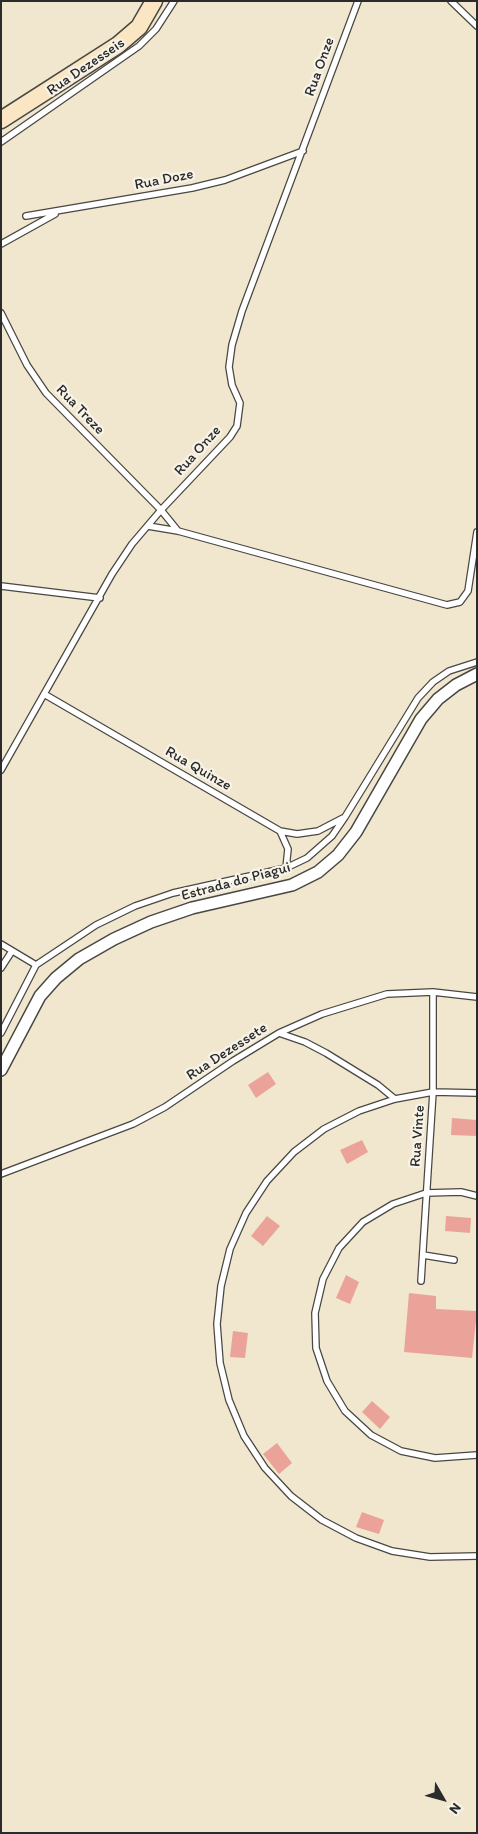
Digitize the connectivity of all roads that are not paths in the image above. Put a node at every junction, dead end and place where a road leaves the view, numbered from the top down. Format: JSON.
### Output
{"nodes":[{"id":1,"x":154,"y":1,"type":"edge"},
{"id":2,"x":174,"y":1,"type":"edge"},
{"id":3,"x":358,"y":1,"type":"edge"},
{"id":4,"x":451,"y":1,"type":"edge"},
{"id":5,"x":477,"y":26,"type":"edge"},
{"id":6,"x":1,"y":120,"type":"edge"},
{"id":7,"x":1,"y":142,"type":"edge"},
{"id":8,"x":303,"y":151,"type":"junction"},
{"id":9,"x":60,"y":212,"type":"junction"},
{"id":10,"x":26,"y":216,"type":"dead end"},
{"id":11,"x":1,"y":244,"type":"edge"},
{"id":12,"x":1,"y":313,"type":"edge"},
{"id":13,"x":161,"y":510,"type":"junction"},
{"id":14,"x":148,"y":526,"type":"junction"},
{"id":15,"x":178,"y":531,"type":"junction"},
{"id":16,"x":477,"y":532,"type":"edge"},
{"id":17,"x":1,"y":586,"type":"edge"},
{"id":18,"x":100,"y":598,"type":"junction"},
{"id":19,"x":477,"y":662,"type":"edge"},
{"id":20,"x":477,"y":674,"type":"edge"},
{"id":21,"x":44,"y":694,"type":"junction"},
{"id":22,"x":1,"y":770,"type":"edge"},
{"id":23,"x":345,"y":817,"type":"junction"},
{"id":24,"x":280,"y":831,"type":"junction"},
{"id":25,"x":286,"y":868,"type":"junction"},
{"id":26,"x":1,"y":944,"type":"edge"},
{"id":27,"x":12,"y":951,"type":"junction"},
{"id":28,"x":36,"y":965,"type":"junction"},
{"id":29,"x":1,"y":968,"type":"edge"},
{"id":30,"x":433,"y":992,"type":"junction"},
{"id":31,"x":477,"y":997,"type":"edge"},
{"id":32,"x":1,"y":1033,"type":"edge"},
{"id":33,"x":279,"y":1034,"type":"junction"},
{"id":34,"x":1,"y":1070,"type":"edge"},
{"id":35,"x":433,"y":1092,"type":"junction"},
{"id":36,"x":477,"y":1093,"type":"edge"},
{"id":37,"x":395,"y":1099,"type":"junction"},
{"id":38,"x":1,"y":1174,"type":"edge"},
{"id":39,"x":426,"y":1194,"type":"junction"},
{"id":40,"x":477,"y":1196,"type":"edge"},
{"id":41,"x":423,"y":1255,"type":"junction"},
{"id":42,"x":454,"y":1260,"type":"dead end"},
{"id":43,"x":421,"y":1281,"type":"dead end"},
{"id":44,"x":477,"y":1455,"type":"edge"},
{"id":45,"x":477,"y":1556,"type":"edge"}],
"edges":[{"from":1,"to":6,"type":"street"},
{"from":2,"to":7,"type":"lane","name":"Rua Dezesseis"},
{"from":3,"to":8,"type":"lane","name":"Rua Onze"},
{"from":4,"to":5,"type":"lane"},
{"from":8,"to":9,"type":"lane","name":"Rua Doze"},
{"from":8,"to":13,"type":"lane","name":"Rua Onze"},
{"from":9,"to":10,"type":"lane","name":"Rua Doze"},
{"from":9,"to":11,"type":"lane"},
{"from":12,"to":13,"type":"lane","name":"Rua Treze"},
{"from":13,"to":14,"type":"lane","name":"Rua Onze"},
{"from":13,"to":15,"type":"lane","name":"Rua Treze"},
{"from":14,"to":15,"type":"lane"},
{"from":14,"to":18,"type":"lane","name":"Rua Onze"},
{"from":15,"to":16,"type":"lane"},
{"from":17,"to":18,"type":"lane"},
{"from":18,"to":21,"type":"lane","name":"Rua Onze"},
{"from":19,"to":23,"type":"lane"},
{"from":20,"to":34,"type":"street","name":"Estrada do Piagui"},
{"from":21,"to":22,"type":"lane","name":"Rua Onze"},
{"from":21,"to":24,"type":"lane","name":"Rua Quinze"},
{"from":23,"to":24,"type":"lane","name":"Rua Quinze"},
{"from":23,"to":25,"type":"lane"},
{"from":24,"to":25,"type":"lane"},
{"from":25,"to":28,"type":"lane"},
{"from":26,"to":27,"type":"lane"},
{"from":27,"to":28,"type":"lane"},
{"from":27,"to":29,"type":"lane"},
{"from":28,"to":32,"type":"lane"},
{"from":30,"to":31,"type":"lane","name":"Rua Dezessete"},
{"from":30,"to":33,"type":"lane","name":"Rua Dezessete"},
{"from":30,"to":35,"type":"lane","name":"Rua Vinte"},
{"from":33,"to":37,"type":"lane"},
{"from":33,"to":38,"type":"lane","name":"Rua Dezessete"},
{"from":35,"to":36,"type":"lane"},
{"from":35,"to":37,"type":"lane"},
{"from":35,"to":39,"type":"lane","name":"Rua Vinte"},
{"from":37,"to":45,"type":"lane"},
{"from":39,"to":40,"type":"lane"},
{"from":39,"to":41,"type":"lane","name":"Rua Vinte"},
{"from":39,"to":44,"type":"lane"},
{"from":41,"to":42,"type":"lane"},
{"from":41,"to":43,"type":"lane","name":"Rua Vinte"}]}
